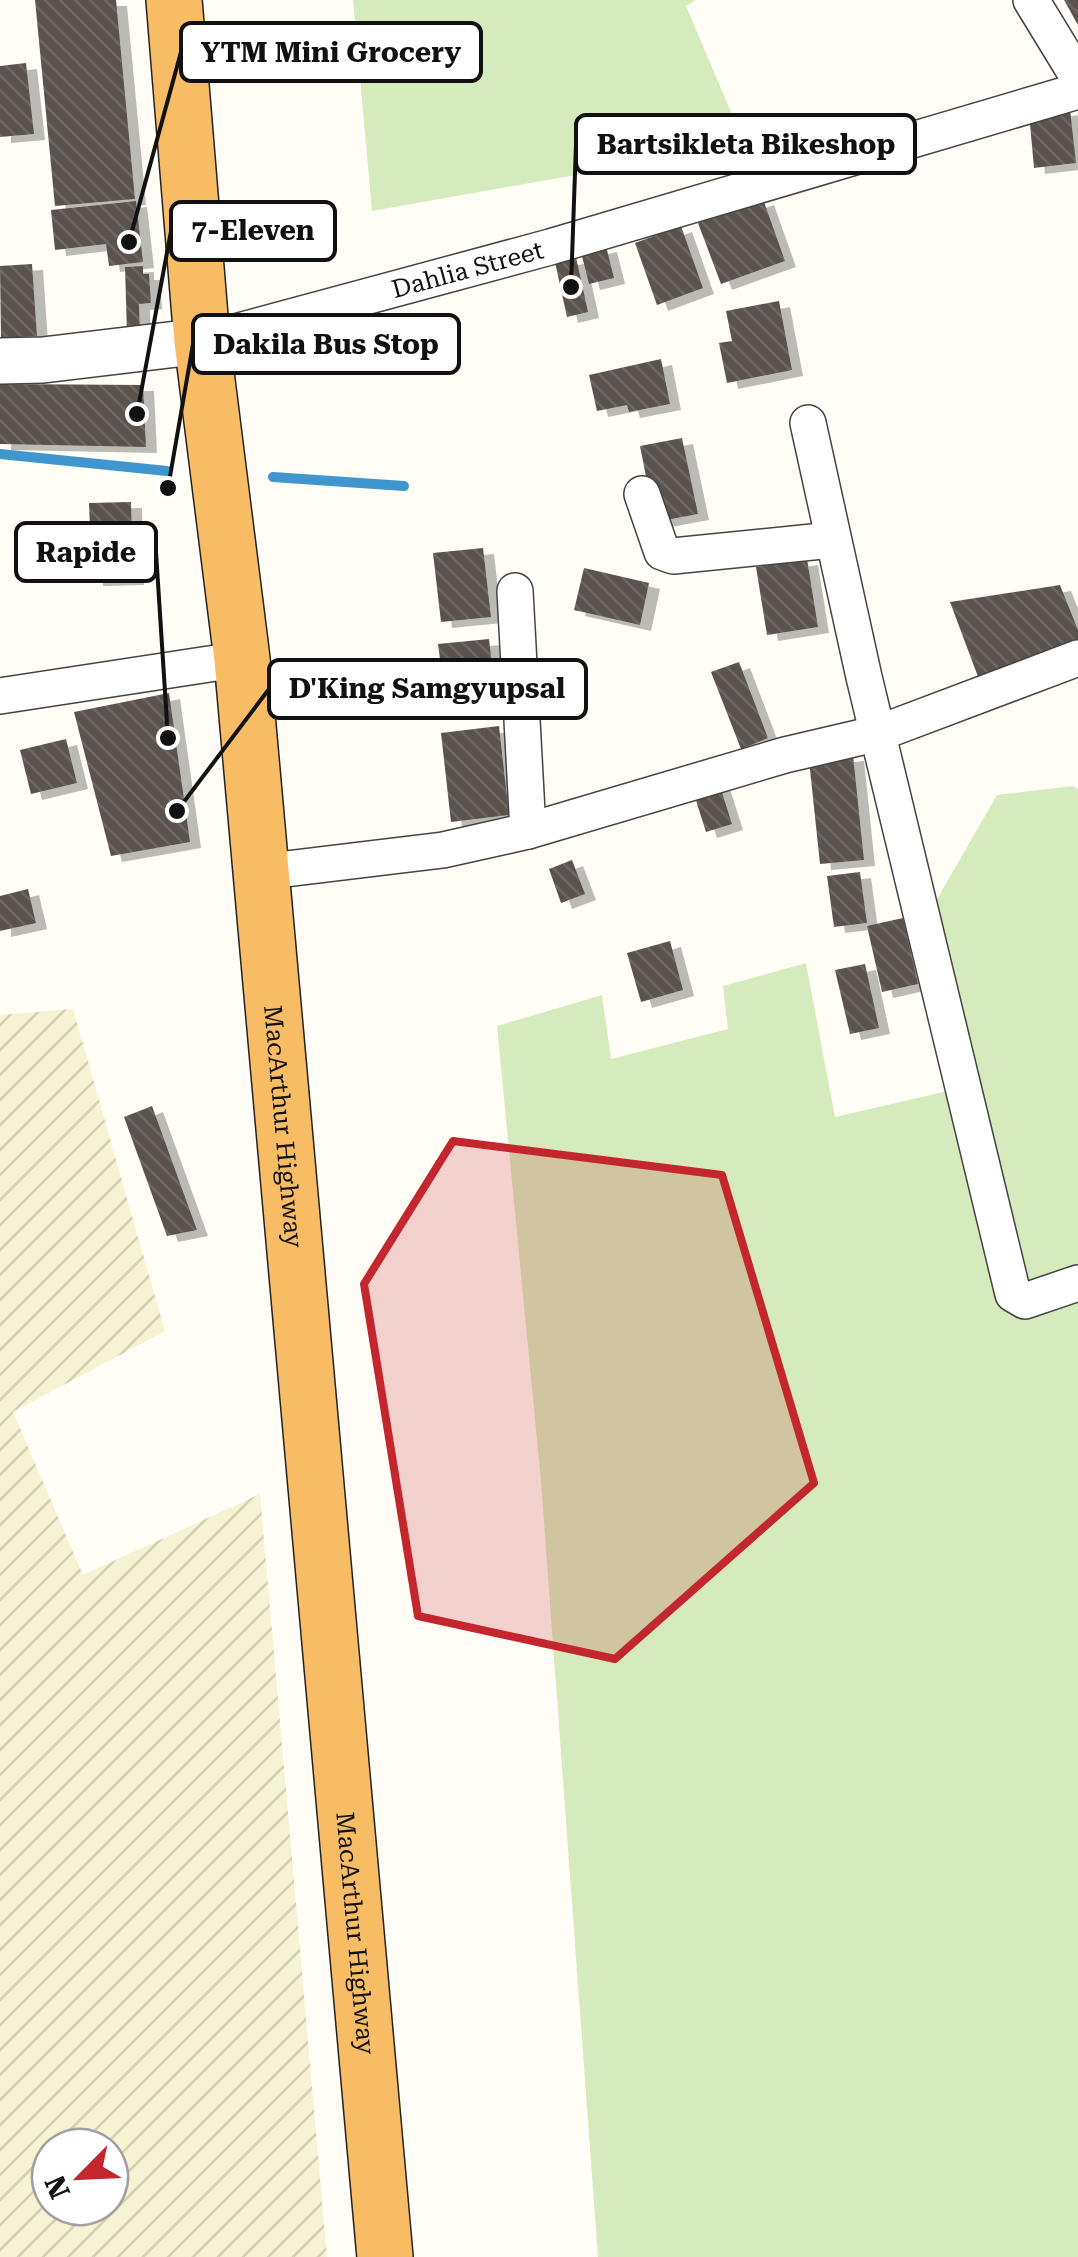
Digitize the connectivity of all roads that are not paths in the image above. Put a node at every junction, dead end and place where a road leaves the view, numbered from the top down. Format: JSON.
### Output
{"nodes":[{"id":1,"x":174,"y":0,"type":"edge"},
{"id":2,"x":1031,"y":0,"type":"edge"},
{"id":3,"x":1078,"y":78,"type":"edge"},
{"id":4,"x":1078,"y":91,"type":"edge"},
{"id":5,"x":202,"y":341,"type":"junction"},
{"id":6,"x":0,"y":361,"type":"edge"},
{"id":7,"x":808,"y":424,"type":"dead end"},
{"id":8,"x":642,"y":494,"type":"dead end"},
{"id":9,"x":832,"y":540,"type":"junction"},
{"id":10,"x":514,"y":591,"type":"dead end"},
{"id":11,"x":1078,"y":658,"type":"edge"},
{"id":12,"x":242,"y":659,"type":"junction"},
{"id":13,"x":0,"y":696,"type":"edge"},
{"id":14,"x":879,"y":733,"type":"junction"},
{"id":15,"x":528,"y":832,"type":"junction"},
{"id":16,"x":261,"y":872,"type":"junction"},
{"id":17,"x":1078,"y":1284,"type":"edge"},
{"id":18,"x":384,"y":2257,"type":"edge"}],
"edges":[{"from":1,"to":5,"type":"highway","name":"MacArthur Highway"},
{"from":2,"to":3,"type":"street"},
{"from":4,"to":5,"type":"street","name":"Dahlia Street"},
{"from":5,"to":6,"type":"street"},
{"from":5,"to":12,"type":"highway","name":"MacArthur Highway"},
{"from":7,"to":9,"type":"street"},
{"from":8,"to":9,"type":"street"},
{"from":9,"to":14,"type":"street"},
{"from":10,"to":15,"type":"street"},
{"from":11,"to":14,"type":"street"},
{"from":12,"to":13,"type":"street"},
{"from":12,"to":16,"type":"highway","name":"MacArthur Highway"},
{"from":14,"to":15,"type":"street"},
{"from":14,"to":17,"type":"street"},
{"from":15,"to":16,"type":"street"},
{"from":16,"to":18,"type":"highway","name":"MacArthur Highway"}]}
